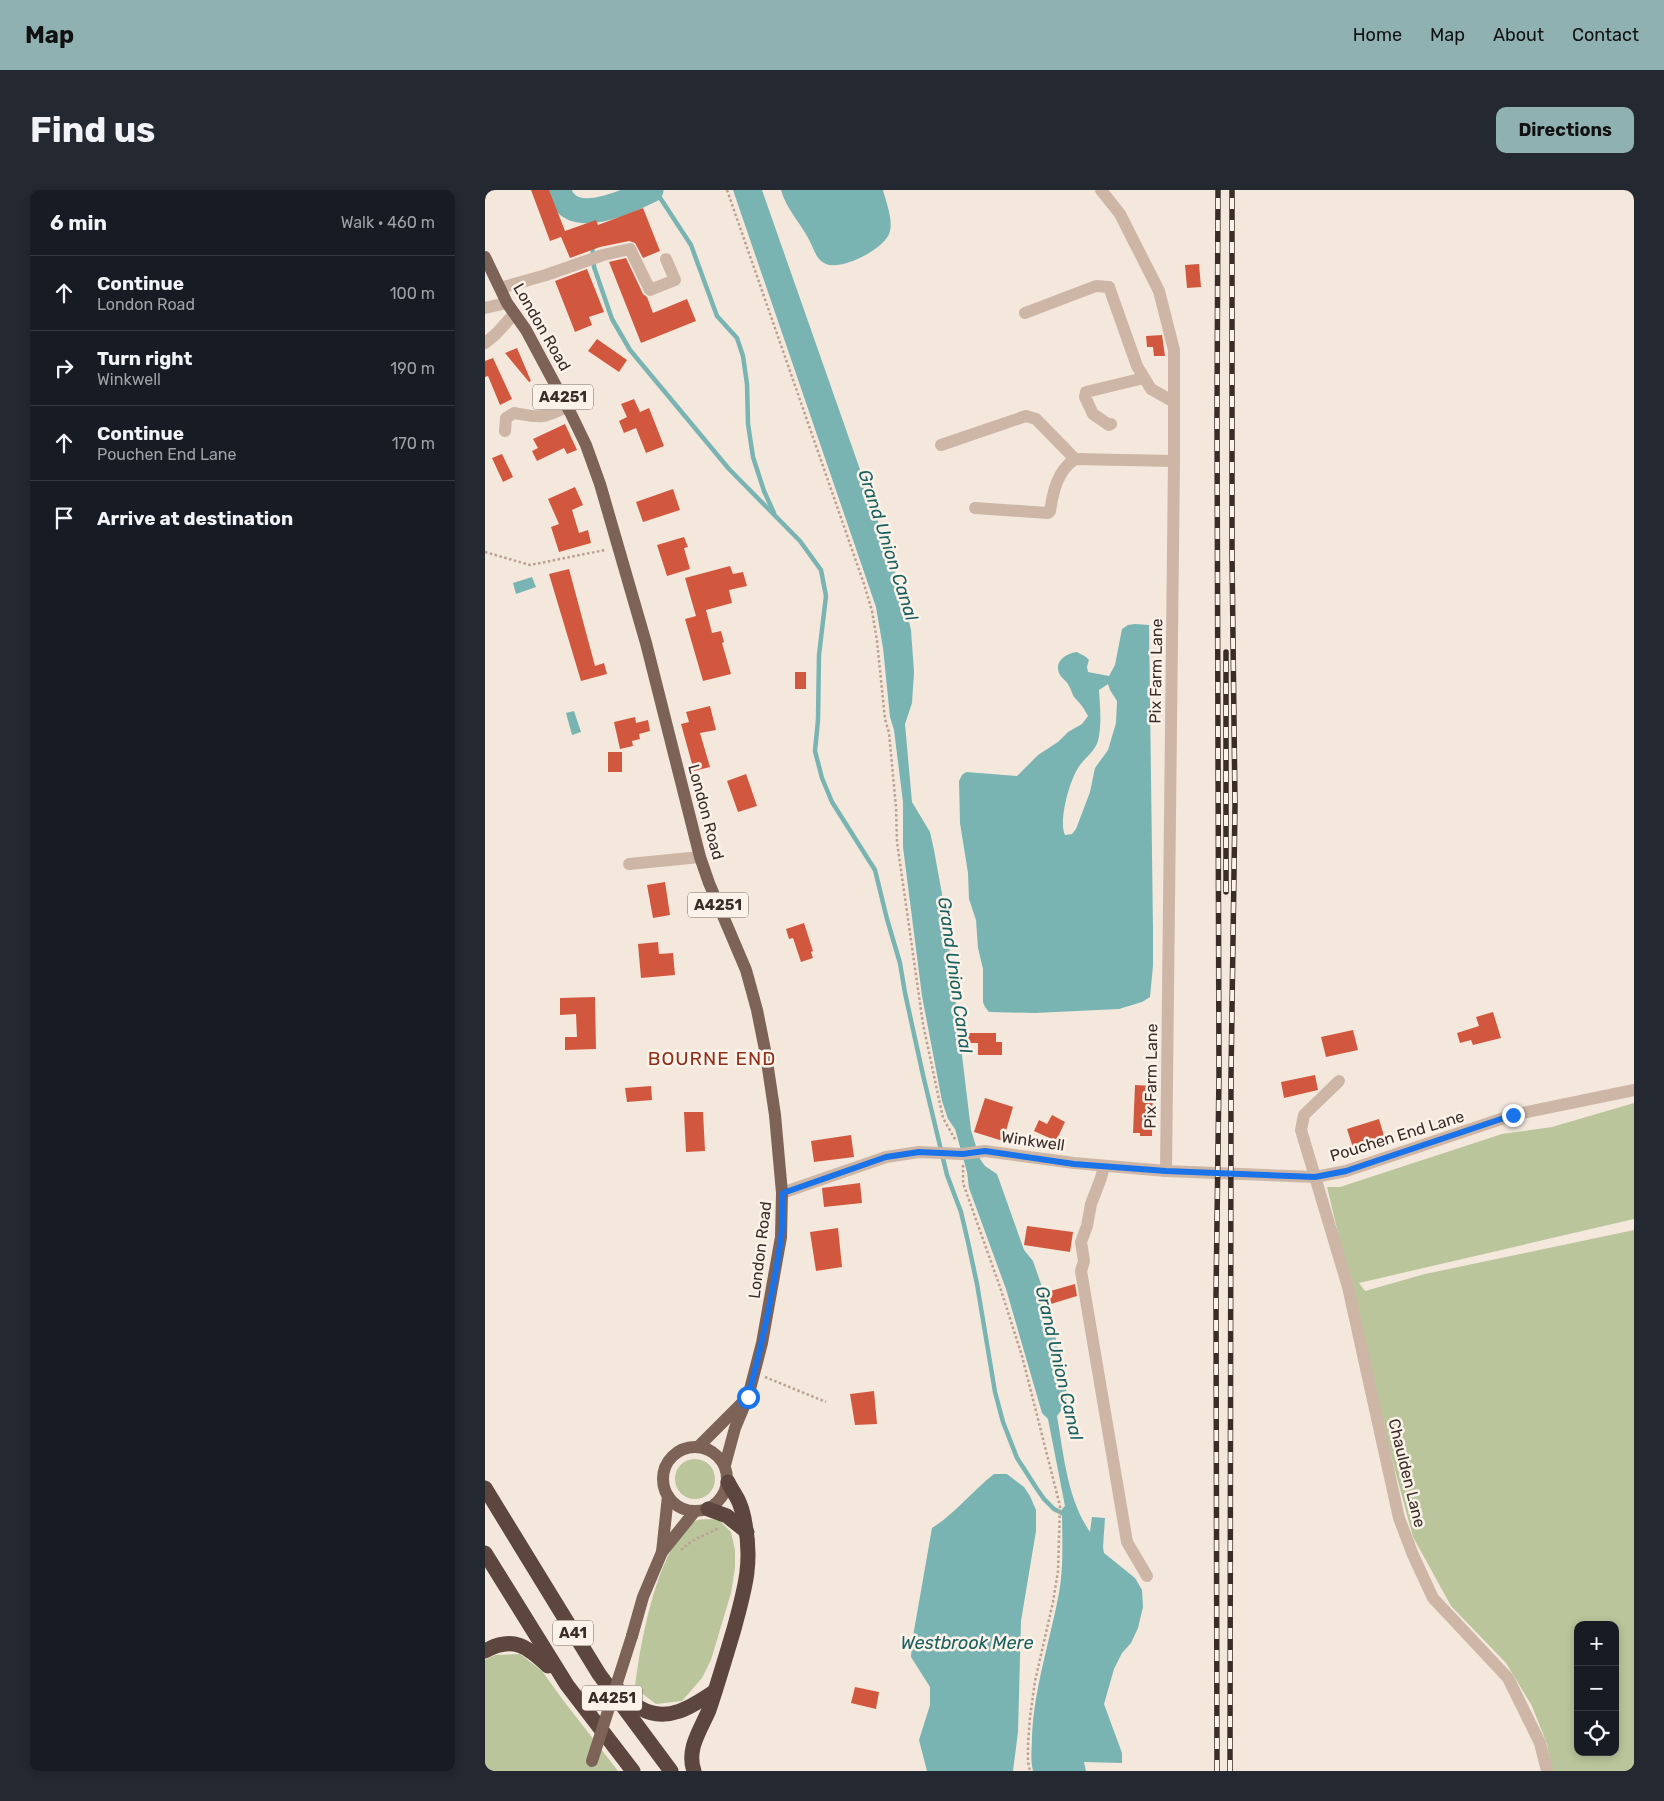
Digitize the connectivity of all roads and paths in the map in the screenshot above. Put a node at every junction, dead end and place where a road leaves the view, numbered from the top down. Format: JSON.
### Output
{"nodes":[{"id":1,"x":727,"y":190,"type":"edge"},
{"id":2,"x":1101,"y":190,"type":"edge"},
{"id":3,"x":667,"y":259,"type":"dead end"},
{"id":4,"x":486,"y":261,"type":"edge"},
{"id":5,"x":500,"y":288,"type":"junction"},
{"id":6,"x":485,"y":308,"type":"edge"},
{"id":7,"x":511,"y":308,"type":"junction"},
{"id":8,"x":1025,"y":313,"type":"dead end"},
{"id":9,"x":485,"y":344,"type":"edge"},
{"id":10,"x":1144,"y":378,"type":"junction"},
{"id":11,"x":1174,"y":402,"type":"junction"},
{"id":12,"x":568,"y":406,"type":"junction"},
{"id":13,"x":1111,"y":424,"type":"dead end"},
{"id":14,"x":505,"y":431,"type":"dead end"},
{"id":15,"x":941,"y":445,"type":"dead end"},
{"id":16,"x":1075,"y":459,"type":"junction"},
{"id":17,"x":1174,"y":462,"type":"junction"},
{"id":18,"x":975,"y":508,"type":"dead end"},
{"id":19,"x":619,"y":547,"type":"junction"},
{"id":20,"x":485,"y":552,"type":"edge"},
{"id":21,"x":700,"y":857,"type":"junction"},
{"id":22,"x":629,"y":864,"type":"dead end"},
{"id":23,"x":1339,"y":1082,"type":"dead end"},
{"id":24,"x":1634,"y":1090,"type":"edge"},
{"id":25,"x":957,"y":1154,"type":"junction"},
{"id":26,"x":1104,"y":1166,"type":"junction"},
{"id":27,"x":1166,"y":1171,"type":"junction"},
{"id":28,"x":1315,"y":1177,"type":"junction"},
{"id":29,"x":783,"y":1193,"type":"junction"},
{"id":30,"x":754,"y":1373,"type":"junction"},
{"id":31,"x":748,"y":1397,"type":"junction"},
{"id":32,"x":826,"y":1402,"type":"dead end"},
{"id":33,"x":698,"y":1447,"type":"junction"},
{"id":34,"x":725,"y":1465,"type":"junction"},
{"id":35,"x":728,"y":1482,"type":"junction"},
{"id":36,"x":485,"y":1488,"type":"edge"},
{"id":37,"x":668,"y":1496,"type":"junction"},
{"id":38,"x":701,"y":1510,"type":"junction"},
{"id":39,"x":718,"y":1530,"type":"dead end"},
{"id":40,"x":747,"y":1532,"type":"junction"},
{"id":41,"x":681,"y":1551,"type":"dead end"},
{"id":42,"x":485,"y":1552,"type":"edge"},
{"id":43,"x":662,"y":1552,"type":"junction"},
{"id":44,"x":1147,"y":1576,"type":"dead end"},
{"id":45,"x":485,"y":1651,"type":"edge"},
{"id":46,"x":599,"y":1674,"type":"junction"},
{"id":47,"x":567,"y":1685,"type":"junction"},
{"id":48,"x":715,"y":1691,"type":"junction"},
{"id":49,"x":590,"y":1766,"type":"edge"},
{"id":50,"x":633,"y":1771,"type":"edge"},
{"id":51,"x":671,"y":1771,"type":"edge"},
{"id":52,"x":694,"y":1771,"type":"edge"},
{"id":53,"x":1030,"y":1771,"type":"edge"},
{"id":54,"x":1547,"y":1771,"type":"edge"}],
"edges":[{"from":1,"to":25,"type":"path"},
{"from":2,"to":11,"type":"street","name":"Pix Farm Lane"},
{"from":3,"to":5,"type":"street"},
{"from":4,"to":5,"type":"main road","name":"London Road","number":"A4251"},
{"from":5,"to":7,"type":"main road","name":"London Road","number":"A4251"},
{"from":6,"to":7,"type":"street"},
{"from":7,"to":9,"type":"street"},
{"from":7,"to":12,"type":"main road","name":"London Road","number":"A4251"},
{"from":8,"to":10,"type":"street"},
{"from":10,"to":11,"type":"street"},
{"from":10,"to":13,"type":"street"},
{"from":11,"to":17,"type":"street","name":"Pix Farm Lane"},
{"from":12,"to":14,"type":"street"},
{"from":12,"to":19,"type":"main road","name":"London Road","number":"A4251"},
{"from":15,"to":16,"type":"street"},
{"from":16,"to":17,"type":"street"},
{"from":16,"to":18,"type":"street"},
{"from":17,"to":27,"type":"street","name":"Pix Farm Lane"},
{"from":19,"to":20,"type":"path"},
{"from":19,"to":21,"type":"main road","name":"London Road","number":"A4251"},
{"from":21,"to":22,"type":"street"},
{"from":21,"to":29,"type":"main road","name":"London Road","number":"A4251"},
{"from":23,"to":28,"type":"street","name":"Chaulden Lane"},
{"from":24,"to":28,"type":"street","name":"Pouchen End Lane"},
{"from":25,"to":26,"type":"street","name":"Winkwell"},
{"from":25,"to":29,"type":"street","name":"Winkwell"},
{"from":25,"to":53,"type":"path"},
{"from":26,"to":27,"type":"street","name":"Winkwell"},
{"from":26,"to":44,"type":"street"},
{"from":27,"to":28,"type":"street","name":"Pouchen End Lane"},
{"from":28,"to":54,"type":"street","name":"Chaulden Lane"},
{"from":29,"to":30,"type":"main road","name":"London Road","number":"A4251"},
{"from":30,"to":31,"type":"main road","name":"London Road","number":"A4251"},
{"from":30,"to":32,"type":"path"},
{"from":31,"to":33,"type":"main road"},
{"from":31,"to":34,"type":"main road","name":"London Road","number":"A4251"},
{"from":33,"to":34,"type":"main road"},
{"from":33,"to":37,"type":"main road"},
{"from":34,"to":35,"type":"main road"},
{"from":35,"to":38,"type":"main road"},
{"from":35,"to":40,"type":"highway"},
{"from":36,"to":46,"type":"highway","number":"A41"},
{"from":37,"to":38,"type":"main road"},
{"from":37,"to":43,"type":"main road","number":"A4251"},
{"from":38,"to":40,"type":"highway"},
{"from":38,"to":43,"type":"main road","number":"A4251"},
{"from":39,"to":41,"type":"path"},
{"from":40,"to":48,"type":"highway"},
{"from":42,"to":47,"type":"highway","number":"A41"},
{"from":43,"to":49,"type":"main road","number":"A4251","bridge":true},
{"from":45,"to":47,"type":"highway"},
{"from":46,"to":48,"type":"highway"},
{"from":46,"to":51,"type":"highway","number":"A41"},
{"from":47,"to":50,"type":"highway","number":"A41"},
{"from":48,"to":52,"type":"highway"}]}
